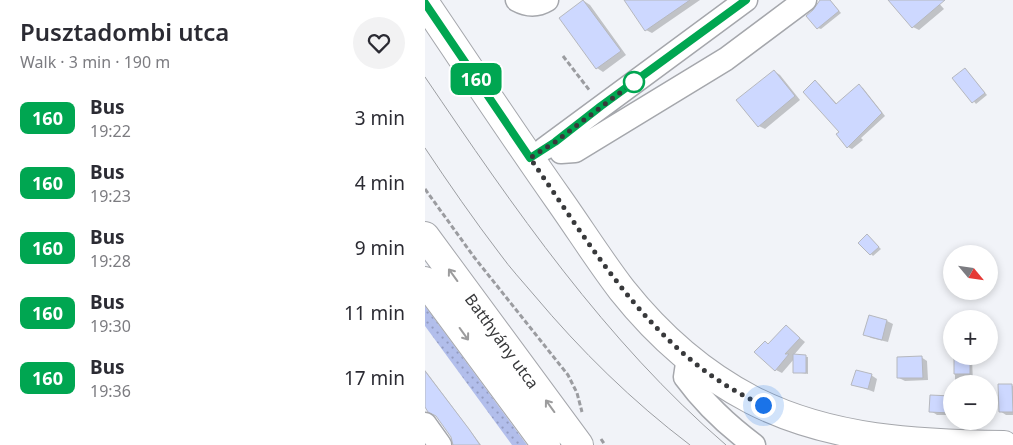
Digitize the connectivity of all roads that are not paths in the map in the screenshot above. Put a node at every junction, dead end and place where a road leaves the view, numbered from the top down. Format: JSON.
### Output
{"nodes":[{"id":1,"x":517,"y":0,"type":"edge"},
{"id":2,"x":547,"y":0,"type":"edge"},
{"id":3,"x":746,"y":0,"type":"edge"},
{"id":4,"x":805,"y":0,"type":"edge"},
{"id":5,"x":425,"y":3,"type":"edge"},
{"id":6,"x":555,"y":142,"type":"junction"},
{"id":7,"x":530,"y":158,"type":"junction"},
{"id":8,"x":425,"y":236,"type":"edge"},
{"id":9,"x":425,"y":280,"type":"edge"},
{"id":10,"x":688,"y":357,"type":"junction"},
{"id":11,"x":425,"y":424,"type":"edge"},
{"id":12,"x":590,"y":442,"type":"edge"},
{"id":13,"x":919,"y":444,"type":"edge"},
{"id":14,"x":440,"y":445,"type":"edge"},
{"id":15,"x":546,"y":445,"type":"edge"},
{"id":16,"x":754,"y":445,"type":"edge"},
{"id":17,"x":1004,"y":445,"type":"edge"}],
"edges":[{"from":1,"to":2,"type":"street"},
{"from":3,"to":6,"type":"street"},
{"from":4,"to":6,"type":"street"},
{"from":5,"to":7,"type":"main road"},
{"from":6,"to":7,"type":"street"},
{"from":7,"to":10,"type":"main road"},
{"from":12,"to":8,"type":"main road","name":"Batthyány utca","one_way":true},
{"from":9,"to":15,"type":"main road","name":"Batthyány utca","one_way":true},
{"from":10,"to":13,"type":"main road"},
{"from":10,"to":16,"type":"street"},
{"from":11,"to":14,"type":"street"},
{"from":13,"to":17,"type":"main road"}]}
